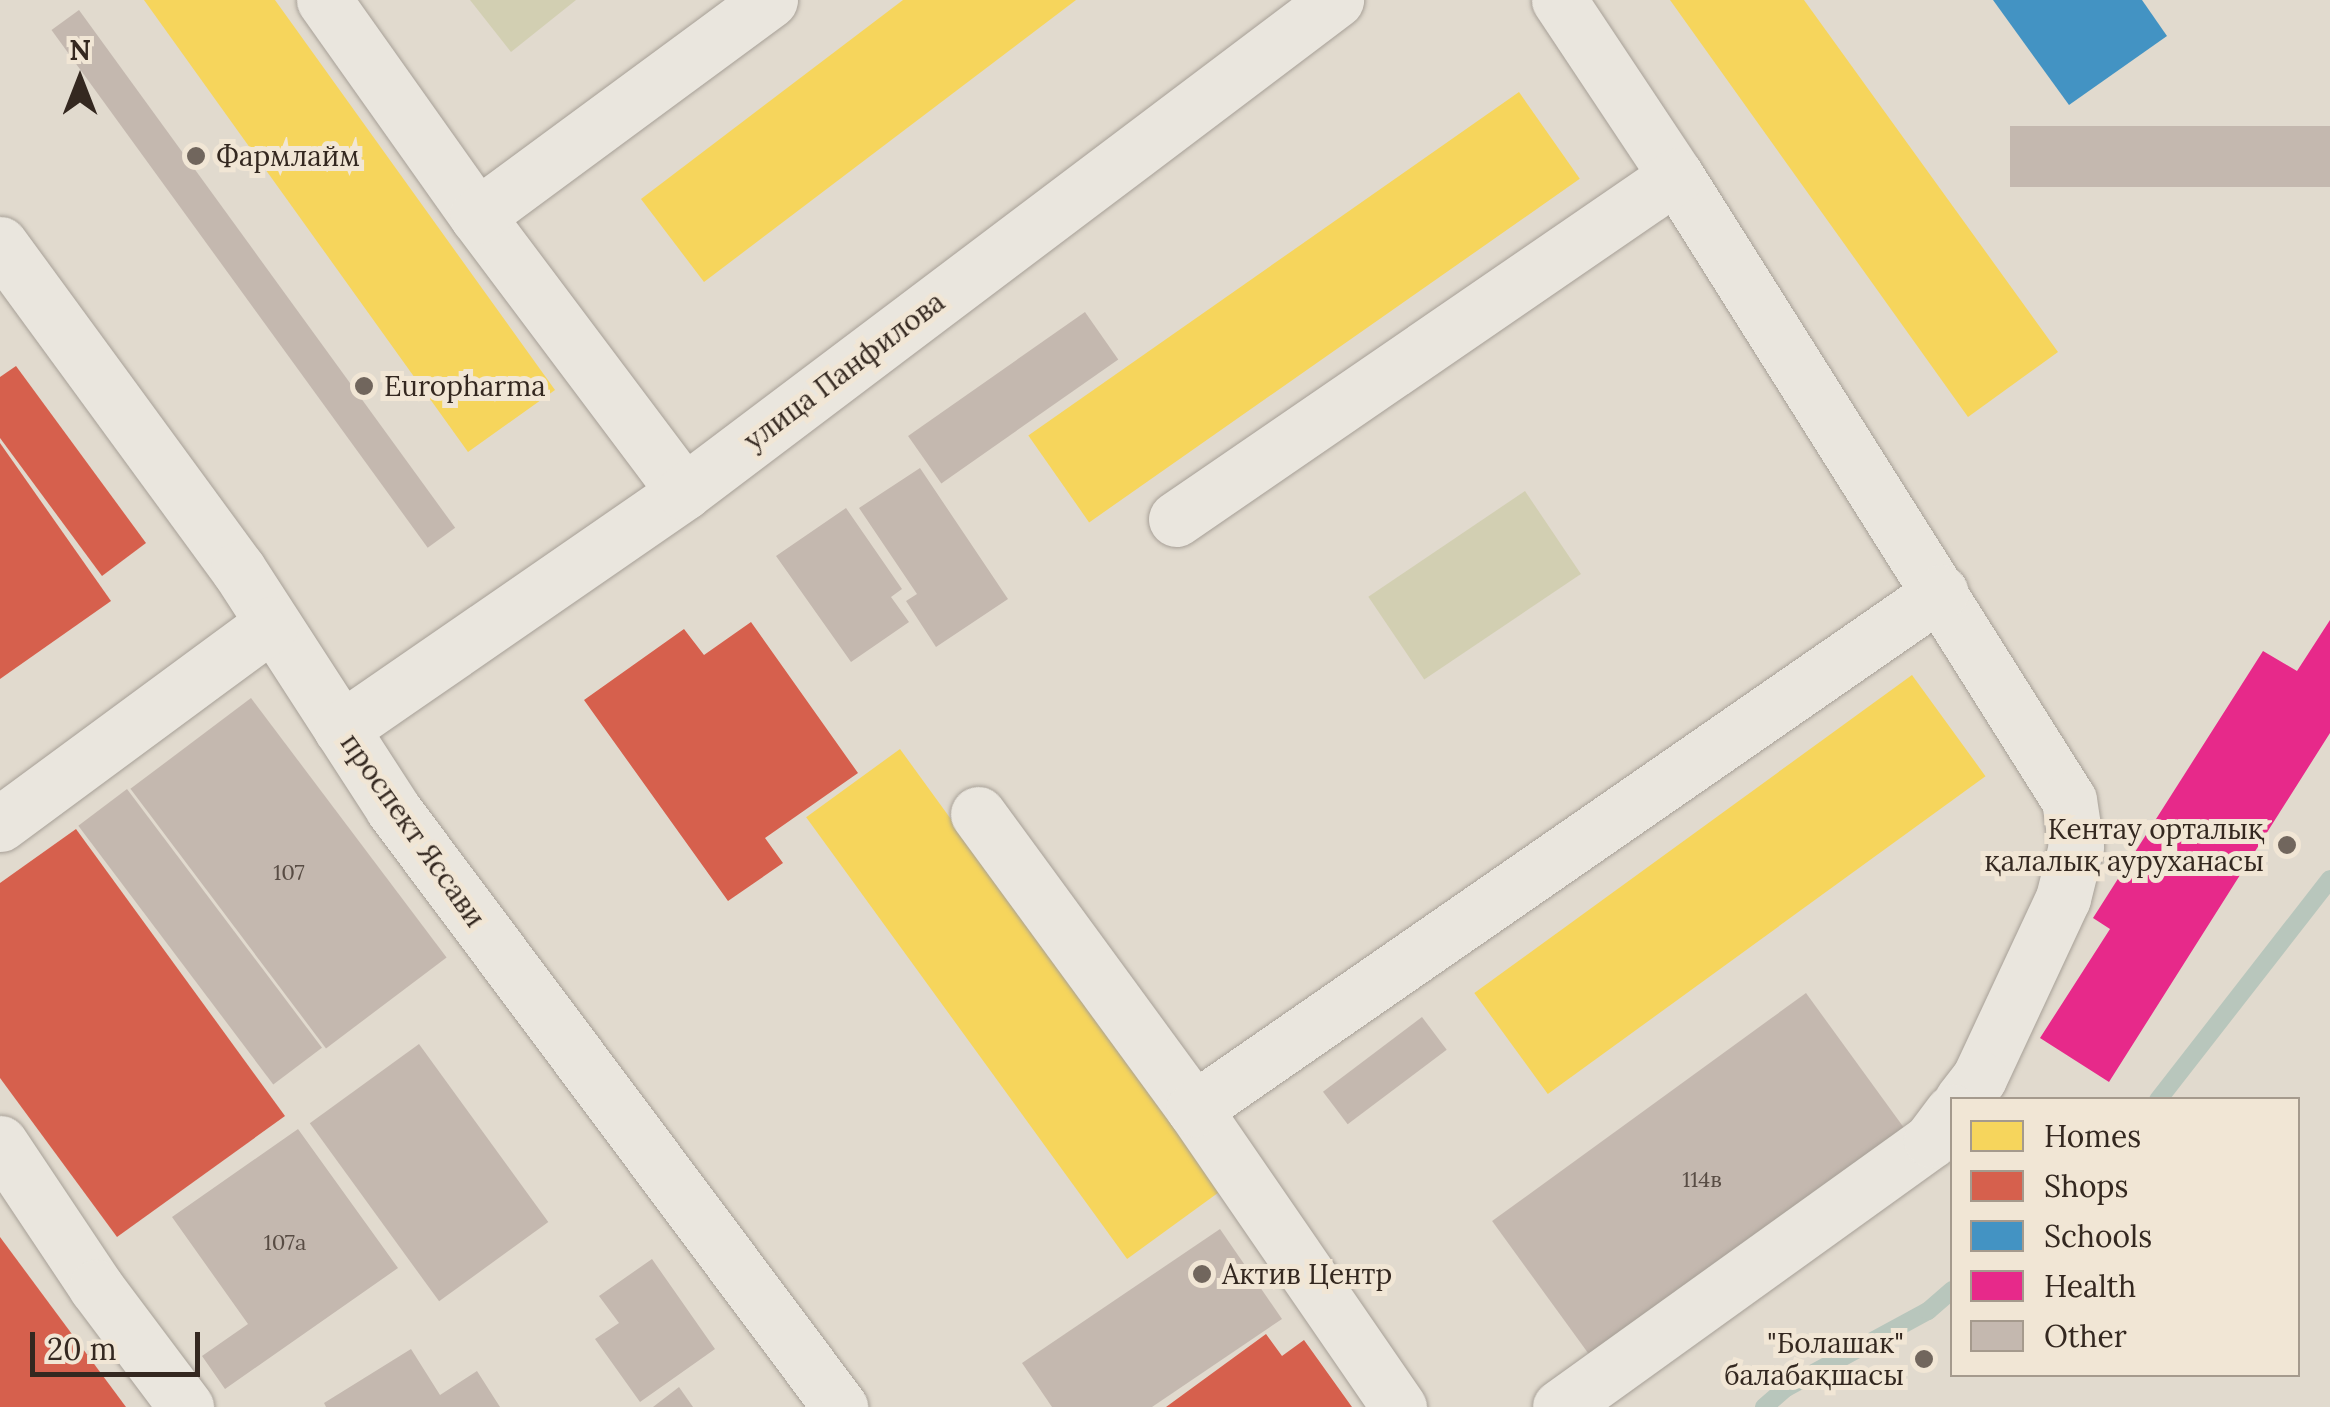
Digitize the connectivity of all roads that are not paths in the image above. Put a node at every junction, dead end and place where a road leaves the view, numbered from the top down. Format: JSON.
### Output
{"nodes":[{"id":1,"x":324,"y":0,"type":"edge"},
{"id":2,"x":770,"y":0,"type":"edge"},
{"id":3,"x":1336,"y":0,"type":"edge"},
{"id":4,"x":1559,"y":0,"type":"edge"},
{"id":5,"x":1676,"y":176,"type":"junction"},
{"id":6,"x":477,"y":216,"type":"junction"},
{"id":7,"x":0,"y":244,"type":"edge"},
{"id":8,"x":684,"y":492,"type":"junction"},
{"id":9,"x":1176,"y":520,"type":"dead end"},
{"id":10,"x":1941,"y":592,"type":"junction"},
{"id":11,"x":271,"y":624,"type":"junction"},
{"id":12,"x":341,"y":729,"type":"junction"},
{"id":13,"x":978,"y":814,"type":"dead end"},
{"id":14,"x":0,"y":824,"type":"edge"},
{"id":15,"x":1964,"y":1097,"type":"edge"},
{"id":16,"x":1194,"y":1109,"type":"junction"},
{"id":17,"x":1950,"y":1115,"type":"edge"},
{"id":18,"x":0,"y":1144,"type":"edge"},
{"id":19,"x":186,"y":1407,"type":"edge"},
{"id":20,"x":840,"y":1407,"type":"edge"},
{"id":21,"x":1399,"y":1407,"type":"edge"},
{"id":22,"x":1560,"y":1407,"type":"edge"}],
"edges":[{"from":1,"to":6,"type":"street"},
{"from":2,"to":6,"type":"street"},
{"from":3,"to":8,"type":"street","name":"улица Панфилова"},
{"from":4,"to":5,"type":"street"},
{"from":5,"to":9,"type":"street"},
{"from":5,"to":10,"type":"street"},
{"from":6,"to":8,"type":"street"},
{"from":7,"to":11,"type":"street","name":"проспект Яссави"},
{"from":8,"to":12,"type":"street","name":"улица Панфилова"},
{"from":10,"to":15,"type":"street"},
{"from":10,"to":16,"type":"street"},
{"from":11,"to":12,"type":"street","name":"проспект Яссави"},
{"from":11,"to":14,"type":"street"},
{"from":12,"to":20,"type":"street","name":"проспект Яссави"},
{"from":13,"to":16,"type":"street"},
{"from":16,"to":21,"type":"street"},
{"from":17,"to":22,"type":"street"},
{"from":18,"to":19,"type":"street"}]}
